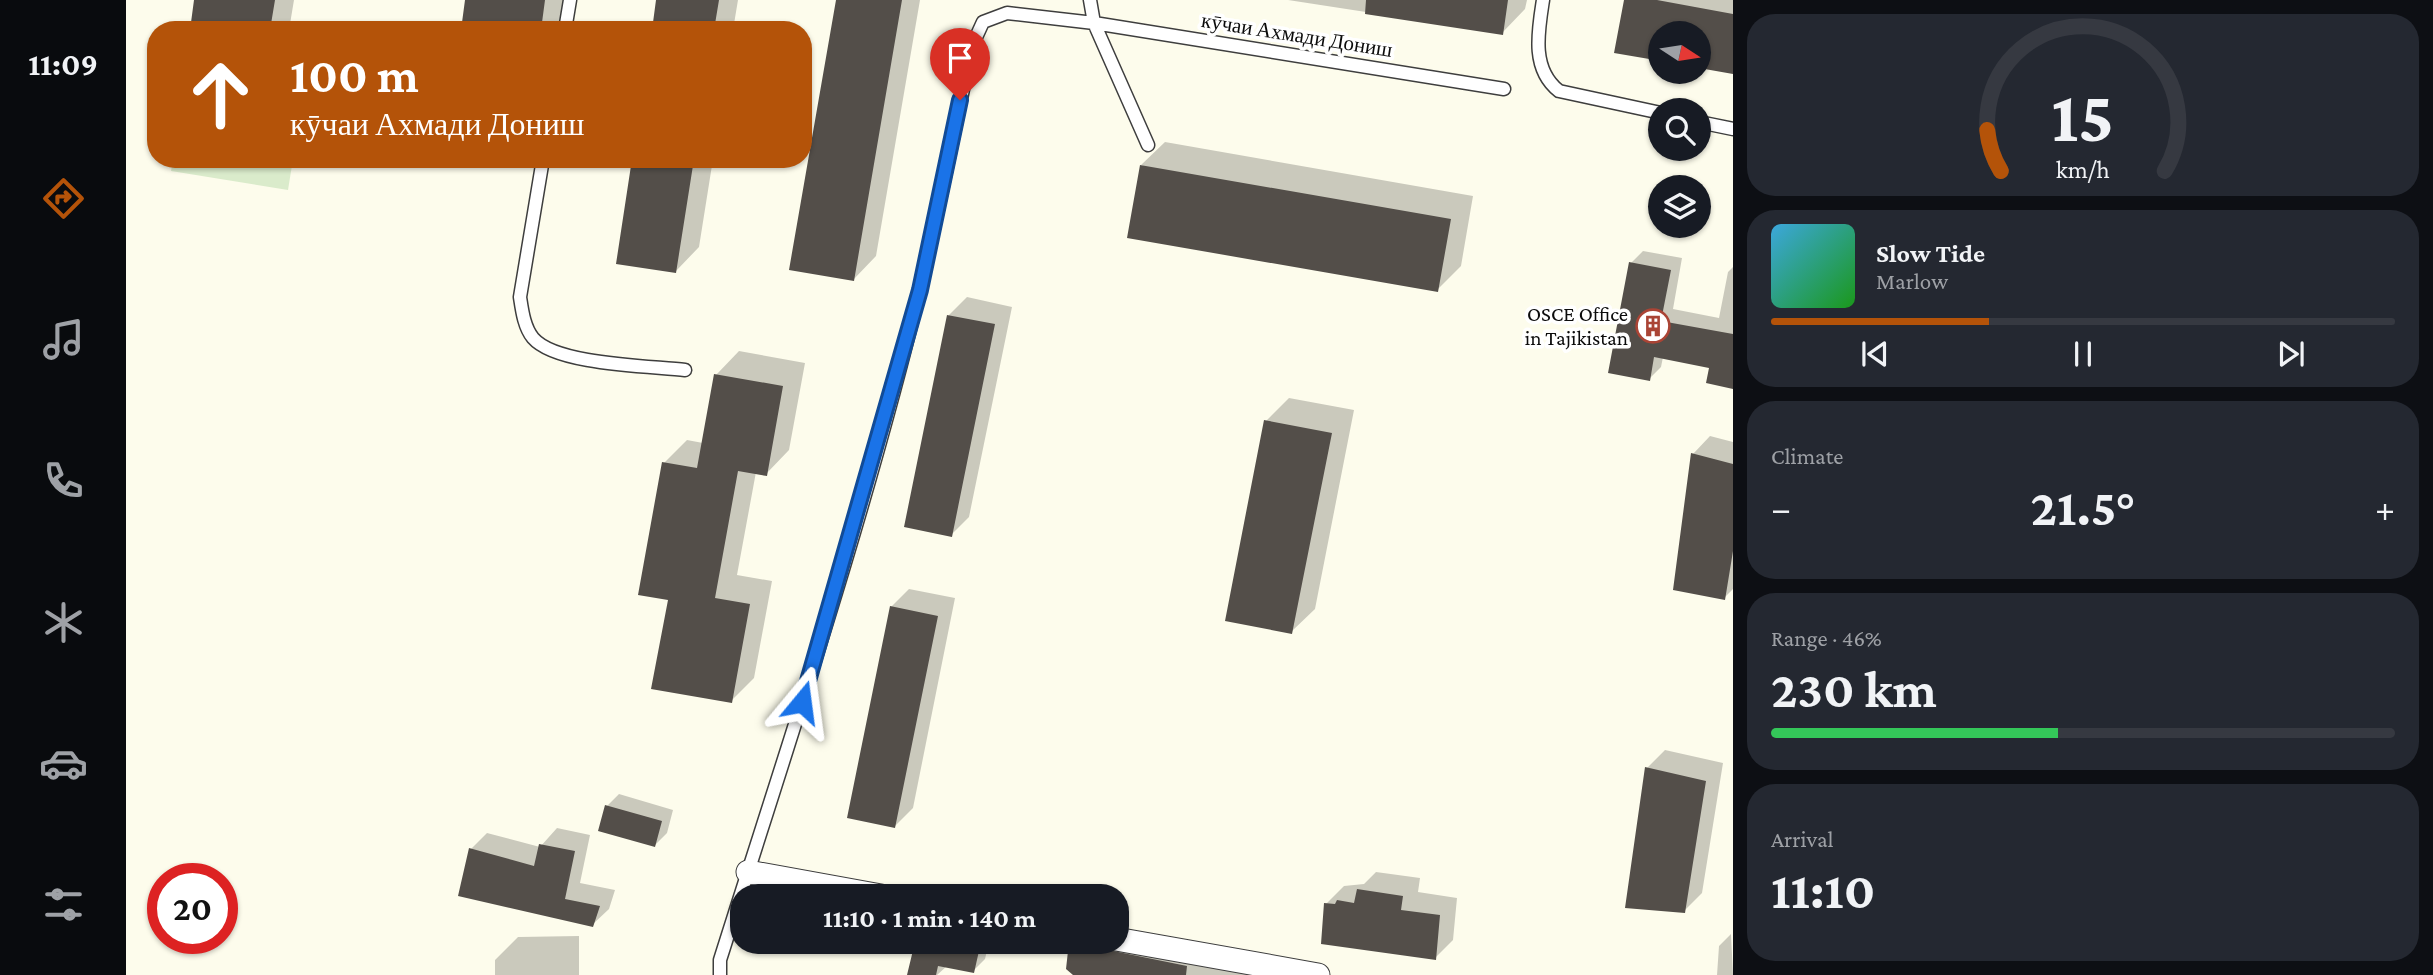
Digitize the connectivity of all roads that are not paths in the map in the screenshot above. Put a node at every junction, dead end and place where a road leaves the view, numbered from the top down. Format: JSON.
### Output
{"nodes":[{"id":1,"x":570,"y":0,"type":"edge"},
{"id":2,"x":1090,"y":0,"type":"edge"},
{"id":3,"x":1543,"y":0,"type":"edge"},
{"id":4,"x":566,"y":21,"type":"edge"},
{"id":5,"x":1094,"y":23,"type":"junction"},
{"id":6,"x":1504,"y":89,"type":"dead end"},
{"id":7,"x":1648,"y":110,"type":"edge"},
{"id":8,"x":1711,"y":124,"type":"edge"},
{"id":9,"x":1733,"y":129,"type":"edge"},
{"id":10,"x":1148,"y":145,"type":"dead end"},
{"id":11,"x":542,"y":168,"type":"edge"},
{"id":12,"x":685,"y":370,"type":"dead end"},
{"id":13,"x":748,"y":872,"type":"junction"},
{"id":14,"x":814,"y":884,"type":"edge"},
{"id":15,"x":1129,"y":941,"type":"edge"},
{"id":16,"x":720,"y":975,"type":"edge"},
{"id":17,"x":1318,"y":975,"type":"edge"}],
"edges":[{"from":1,"to":4,"type":"lane"},
{"from":2,"to":5,"type":"lane"},
{"from":3,"to":7,"type":"lane"},
{"from":5,"to":6,"type":"lane","name":"кӯчаи Ахмади Дониш"},
{"from":5,"to":10,"type":"lane"},
{"from":5,"to":13,"type":"lane","name":"кӯчаи Ахмади Дониш"},
{"from":8,"to":9,"type":"lane"},
{"from":11,"to":12,"type":"lane"},
{"from":13,"to":14,"type":"street"},
{"from":13,"to":16,"type":"lane"},
{"from":15,"to":17,"type":"street"}]}
